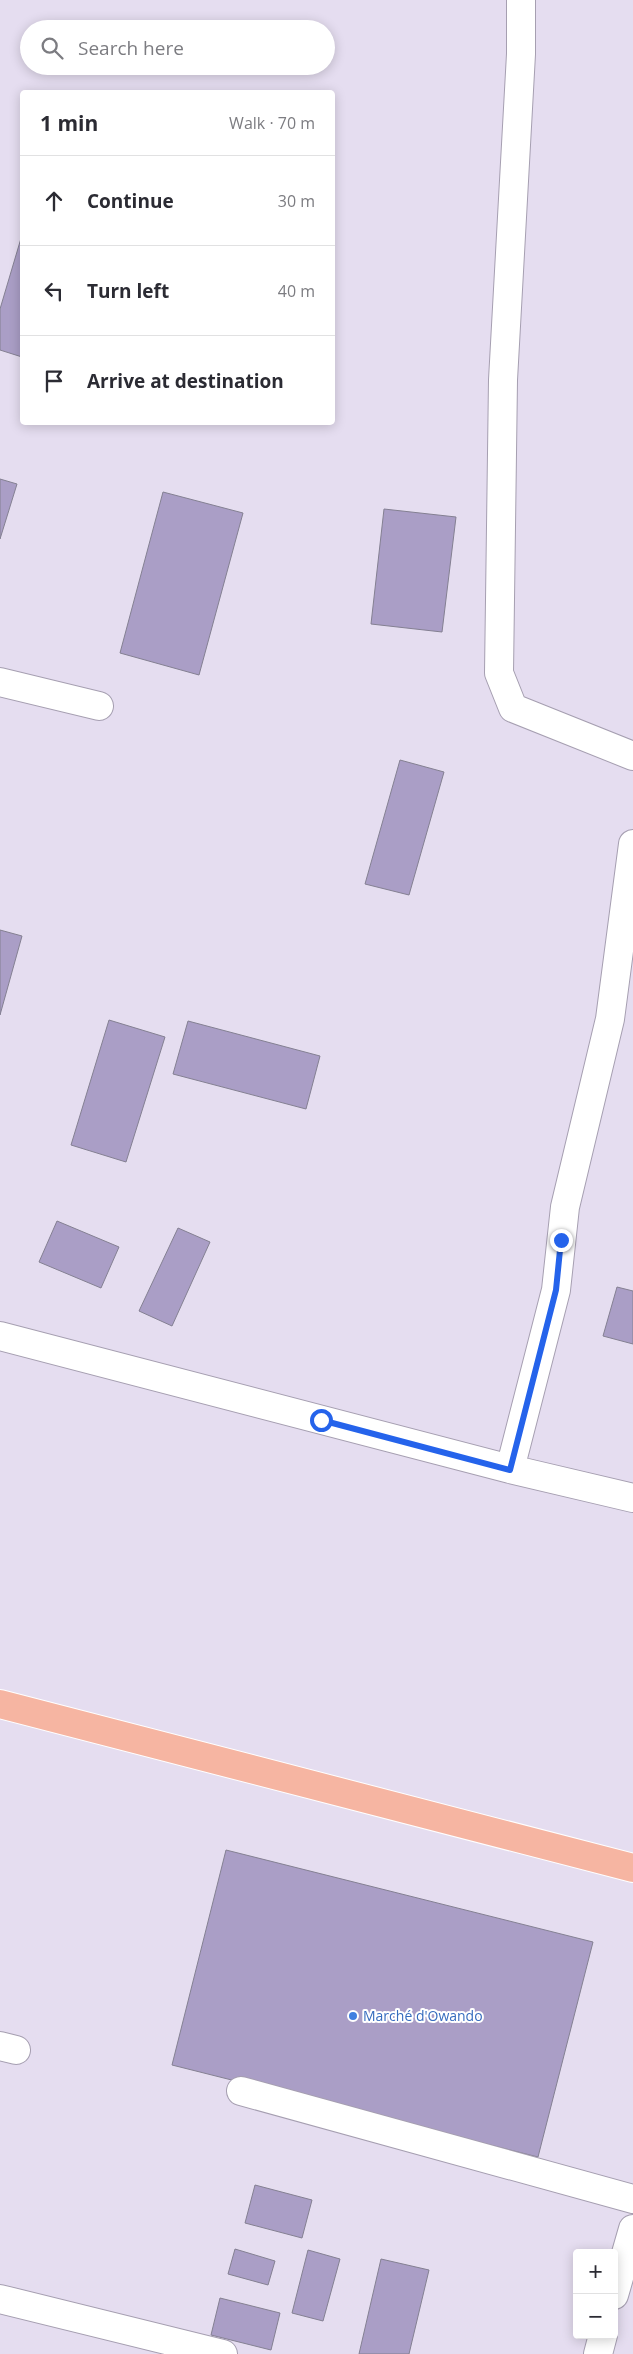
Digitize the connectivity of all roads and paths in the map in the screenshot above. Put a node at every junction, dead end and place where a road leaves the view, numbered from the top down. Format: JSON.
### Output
{"nodes":[{"id":1,"x":521,"y":0,"type":"edge"},
{"id":2,"x":0,"y":682,"type":"edge"},
{"id":3,"x":99,"y":706,"type":"dead end"},
{"id":4,"x":633,"y":756,"type":"edge"},
{"id":5,"x":633,"y":844,"type":"edge"},
{"id":6,"x":0,"y":1336,"type":"edge"},
{"id":7,"x":510,"y":1470,"type":"junction"},
{"id":8,"x":633,"y":1498,"type":"edge"},
{"id":9,"x":0,"y":1704,"type":"edge"},
{"id":10,"x":633,"y":1868,"type":"edge"},
{"id":11,"x":241,"y":2091,"type":"dead end"},
{"id":12,"x":633,"y":2199,"type":"edge"},
{"id":13,"x":633,"y":2229,"type":"edge"},
{"id":14,"x":615,"y":2294,"type":"edge"},
{"id":15,"x":0,"y":2299,"type":"edge"},
{"id":16,"x":602,"y":2339,"type":"edge"},
{"id":17,"x":223,"y":2354,"type":"edge"},
{"id":18,"x":598,"y":2354,"type":"edge"}],
"edges":[{"from":1,"to":4,"type":"street"},
{"from":2,"to":3,"type":"street"},
{"from":5,"to":7,"type":"street"},
{"from":6,"to":7,"type":"street"},
{"from":7,"to":8,"type":"street"},
{"from":9,"to":10,"type":"main road"},
{"from":11,"to":12,"type":"street"},
{"from":13,"to":14,"type":"street"},
{"from":15,"to":17,"type":"street"},
{"from":16,"to":18,"type":"street"}]}
